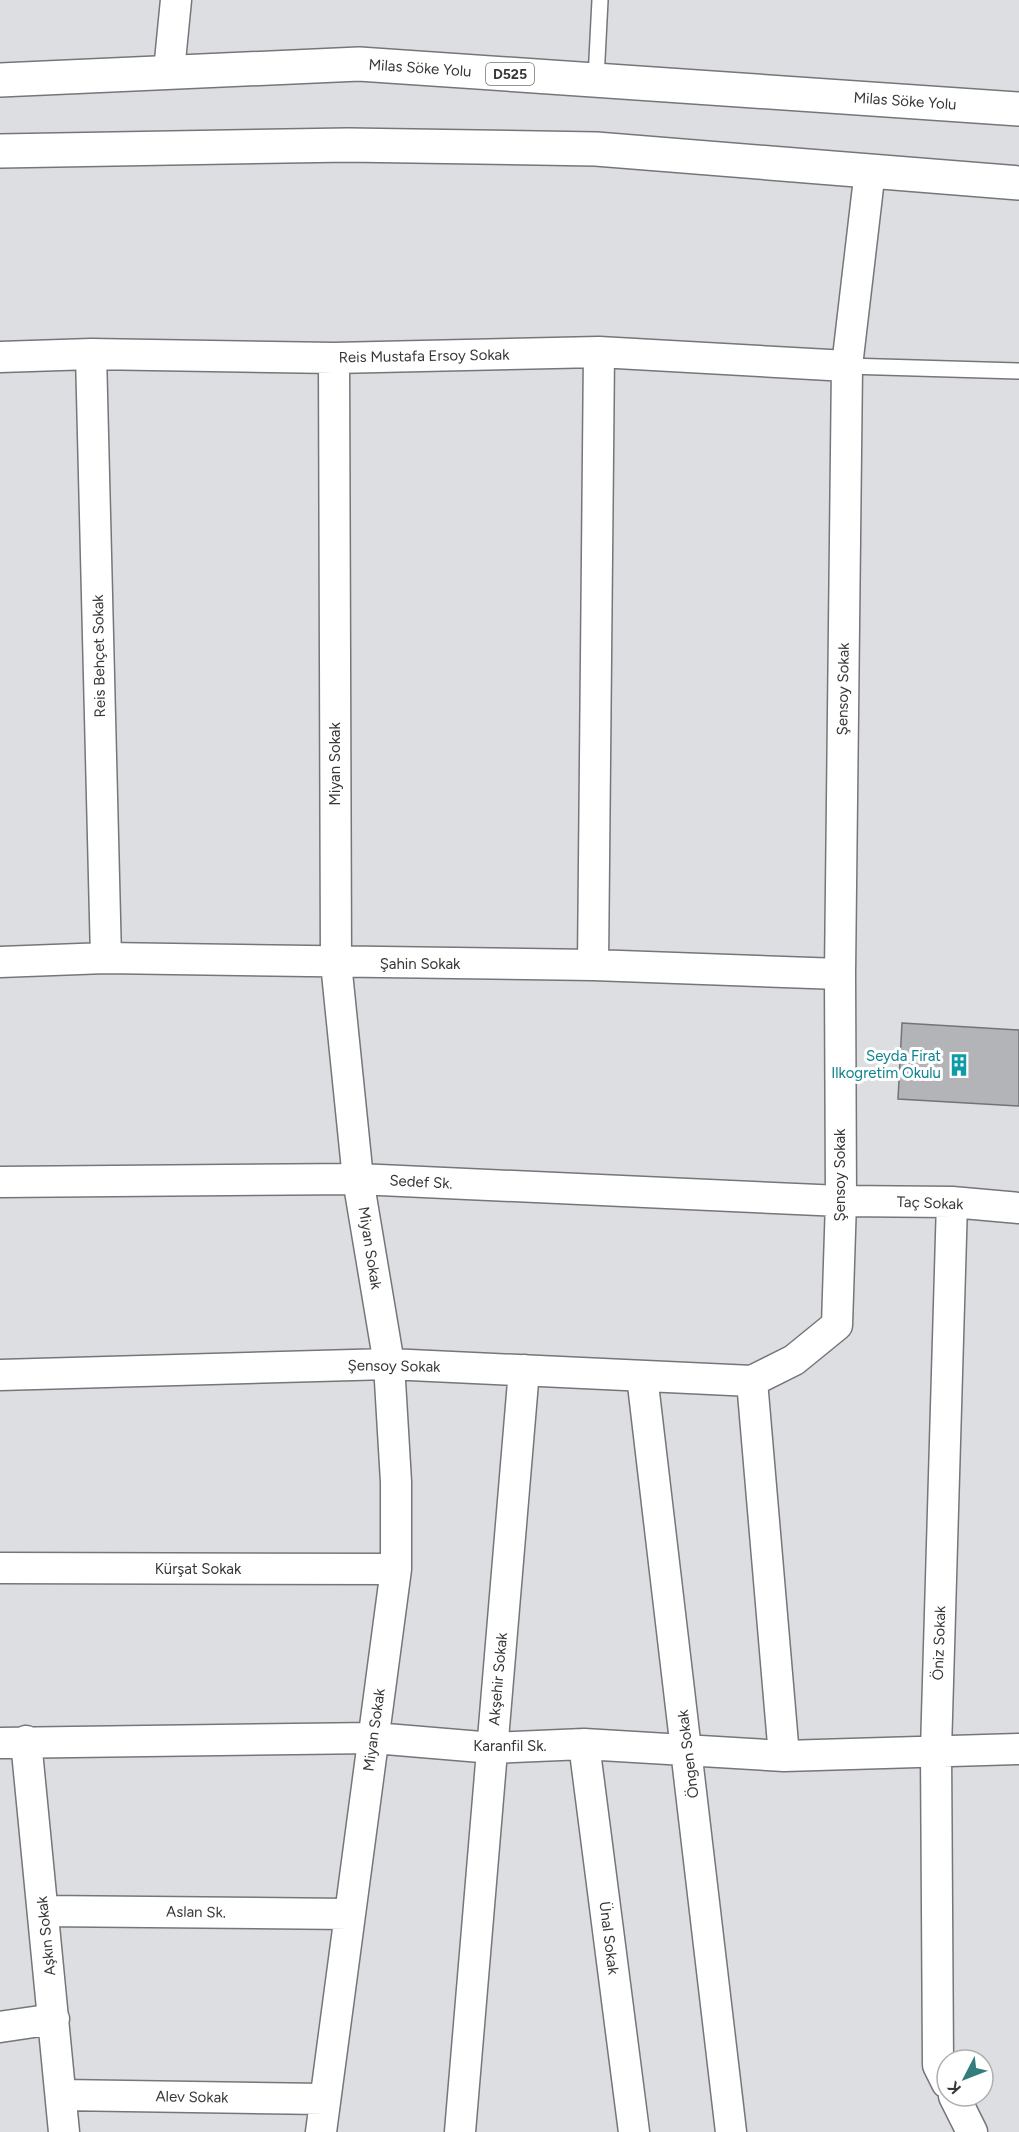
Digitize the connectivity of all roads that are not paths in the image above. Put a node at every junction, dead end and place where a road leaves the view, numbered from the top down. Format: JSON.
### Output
{"nodes":[{"id":1,"x":176,"y":0,"type":"edge"},
{"id":2,"x":600,"y":0,"type":"edge"},
{"id":3,"x":169,"y":71,"type":"junction"},
{"id":4,"x":0,"y":80,"type":"edge"},
{"id":5,"x":596,"y":80,"type":"junction"},
{"id":6,"x":1019,"y":109,"type":"edge"},
{"id":7,"x":0,"y":151,"type":"edge"},
{"id":8,"x":870,"y":170,"type":"junction"},
{"id":9,"x":1019,"y":183,"type":"edge"},
{"id":10,"x":599,"y":352,"type":"junction"},
{"id":11,"x":91,"y":354,"type":"junction"},
{"id":12,"x":0,"y":357,"type":"edge"},
{"id":13,"x":334,"y":358,"type":"junction"},
{"id":14,"x":847,"y":366,"type":"junction"},
{"id":15,"x":1019,"y":371,"type":"edge"},
{"id":16,"x":106,"y":958,"type":"junction"},
{"id":17,"x":0,"y":962,"type":"edge"},
{"id":18,"x":336,"y":963,"type":"junction"},
{"id":19,"x":593,"y":965,"type":"junction"},
{"id":20,"x":840,"y":974,"type":"junction"},
{"id":21,"x":358,"y":1179,"type":"junction"},
{"id":22,"x":0,"y":1182,"type":"edge"},
{"id":23,"x":841,"y":1201,"type":"junction"},
{"id":24,"x":952,"y":1202,"type":"junction"},
{"id":25,"x":1019,"y":1208,"type":"edge"},
{"id":26,"x":389,"y":1364,"type":"junction"},
{"id":27,"x":524,"y":1370,"type":"junction"},
{"id":28,"x":0,"y":1376,"type":"edge"},
{"id":29,"x":642,"y":1376,"type":"junction"},
{"id":30,"x":752,"y":1381,"type":"junction"},
{"id":31,"x":0,"y":1568,"type":"edge"},
{"id":32,"x":396,"y":1569,"type":"junction"},
{"id":33,"x":374,"y":1738,"type":"junction"},
{"id":34,"x":13,"y":1742,"type":"edge"},
{"id":35,"x":585,"y":1744,"type":"junction"},
{"id":36,"x":493,"y":1748,"type":"junction"},
{"id":37,"x":1019,"y":1749,"type":"edge"},
{"id":38,"x":936,"y":1750,"type":"junction"},
{"id":39,"x":688,"y":1751,"type":"junction"},
{"id":40,"x":784,"y":1756,"type":"junction"},
{"id":41,"x":43,"y":1911,"type":"junction"},
{"id":42,"x":349,"y":1914,"type":"junction"},
{"id":43,"x":54,"y":2019,"type":"junction"},
{"id":44,"x":0,"y":2027,"type":"edge"},
{"id":45,"x":938,"y":2048,"type":"edge"},
{"id":46,"x":62,"y":2095,"type":"junction"},
{"id":47,"x":323,"y":2099,"type":"junction"},
{"id":48,"x":960,"y":2108,"type":"edge"},
{"id":49,"x":64,"y":2132,"type":"edge"},
{"id":50,"x":321,"y":2132,"type":"edge"},
{"id":51,"x":460,"y":2132,"type":"edge"},
{"id":52,"x":634,"y":2132,"type":"edge"},
{"id":53,"x":731,"y":2132,"type":"edge"},
{"id":54,"x":972,"y":2132,"type":"edge"}],
"edges":[{"from":1,"to":3,"type":"street"},
{"from":2,"to":5,"type":"lane"},
{"from":3,"to":4,"type":"highway","name":"Milas Söke Yolu","number":"D525"},
{"from":3,"to":5,"type":"highway","name":"Milas Söke Yolu","number":"D525"},
{"from":5,"to":6,"type":"highway","name":"Milas Söke Yolu","number":"D525"},
{"from":7,"to":8,"type":"highway"},
{"from":8,"to":9,"type":"highway"},
{"from":8,"to":14,"type":"street","name":"Şensoy Sokak"},
{"from":10,"to":13,"type":"street","name":"Reis Mustafa Ersoy Sokak"},
{"from":10,"to":14,"type":"street","name":"Reis Mustafa Ersoy Sokak"},
{"from":10,"to":19,"type":"street"},
{"from":11,"to":12,"type":"street","name":"Reis Mustafa Ersoy Sokak"},
{"from":11,"to":13,"type":"street","name":"Reis Mustafa Ersoy Sokak"},
{"from":11,"to":16,"type":"street","name":"Reis Behçet Sokak"},
{"from":13,"to":18,"type":"street","name":"Miyan Sokak"},
{"from":14,"to":15,"type":"lane"},
{"from":14,"to":20,"type":"street","name":"Şensoy Sokak"},
{"from":16,"to":17,"type":"street","name":"Şahin Sokak"},
{"from":16,"to":18,"type":"street","name":"Şahin Sokak"},
{"from":18,"to":19,"type":"street","name":"Şahin Sokak"},
{"from":18,"to":21,"type":"street","name":"Miyan Sokak"},
{"from":19,"to":20,"type":"street","name":"Şahin Sokak"},
{"from":20,"to":23,"type":"street","name":"Şensoy Sokak"},
{"from":21,"to":22,"type":"street","name":"Sedef Sk."},
{"from":21,"to":23,"type":"street","name":"Sedef Sk."},
{"from":21,"to":26,"type":"street","name":"Miyan Sokak"},
{"from":23,"to":24,"type":"street","name":"Taç Sokak"},
{"from":23,"to":30,"type":"street","name":"Şensoy Sokak"},
{"from":24,"to":25,"type":"street","name":"Taç Sokak"},
{"from":24,"to":38,"type":"street","name":"Öniz Sokak"},
{"from":26,"to":27,"type":"street","name":"Şensoy Sokak"},
{"from":26,"to":28,"type":"street","name":"Şensoy Sokak"},
{"from":26,"to":32,"type":"street","name":"Miyan Sokak"},
{"from":27,"to":29,"type":"street","name":"Şensoy Sokak"},
{"from":27,"to":36,"type":"street","name":"Akşehir Sokak"},
{"from":29,"to":30,"type":"street","name":"Şensoy Sokak"},
{"from":29,"to":39,"type":"street","name":"Öngen Sokak"},
{"from":30,"to":40,"type":"street"},
{"from":31,"to":32,"type":"street","name":"Kürşat Sokak"},
{"from":32,"to":33,"type":"street","name":"Miyan Sokak"},
{"from":33,"to":34,"type":"street","name":"Karanfil Sk."},
{"from":33,"to":36,"type":"street","name":"Karanfil Sk."},
{"from":33,"to":42,"type":"street","name":"Miyan Sokak"},
{"from":34,"to":41,"type":"street","name":"Aşkın Sokak"},
{"from":35,"to":36,"type":"street","name":"Karanfil Sk."},
{"from":35,"to":39,"type":"street","name":"Karanfil Sk."},
{"from":35,"to":52,"type":"street","name":"Ünal Sokak"},
{"from":36,"to":51,"type":"street","name":"Akşehir Sokak"},
{"from":37,"to":38,"type":"street","name":"Karanfil Sk."},
{"from":38,"to":40,"type":"street","name":"Karanfil Sk."},
{"from":38,"to":45,"type":"street","name":"Öniz Sokak"},
{"from":39,"to":40,"type":"street","name":"Karanfil Sk."},
{"from":39,"to":53,"type":"street","name":"Öngen Sokak"},
{"from":41,"to":42,"type":"street","name":"Aslan Sk."},
{"from":41,"to":43,"type":"street","name":"Aşkın Sokak"},
{"from":42,"to":47,"type":"street","name":"Miyan Sokak"},
{"from":43,"to":44,"type":"street"},
{"from":43,"to":46,"type":"street","name":"Aşkın Sokak"},
{"from":46,"to":47,"type":"street","name":"Alev Sokak"},
{"from":46,"to":49,"type":"street","name":"Aşkın Sokak"},
{"from":47,"to":50,"type":"street","name":"Miyan Sokak"},
{"from":48,"to":54,"type":"street"}]}
